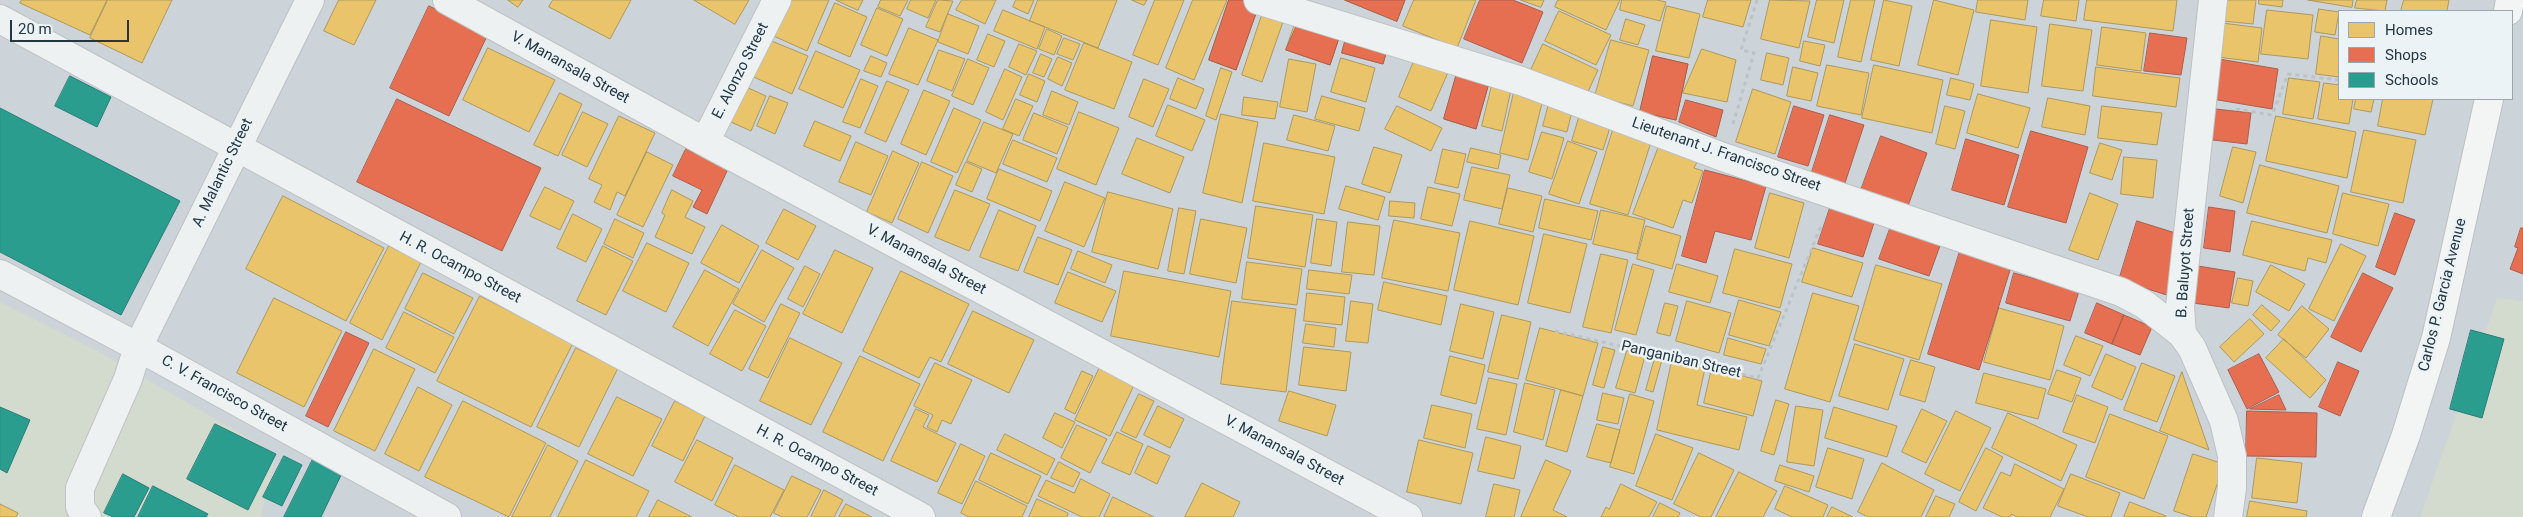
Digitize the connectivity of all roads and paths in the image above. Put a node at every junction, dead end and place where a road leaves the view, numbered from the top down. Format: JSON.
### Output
{"nodes":[{"id":1,"x":310,"y":0,"type":"edge"},
{"id":2,"x":447,"y":0,"type":"edge"},
{"id":3,"x":777,"y":0,"type":"edge"},
{"id":4,"x":1259,"y":0,"type":"edge"},
{"id":5,"x":1757,"y":0,"type":"edge"},
{"id":6,"x":2213,"y":0,"type":"edge"},
{"id":7,"x":0,"y":19,"type":"edge"},
{"id":8,"x":2338,"y":80,"type":"edge"},
{"id":9,"x":2489,"y":100,"type":"edge"},
{"id":10,"x":2230,"y":109,"type":"dead end"},
{"id":11,"x":704,"y":142,"type":"junction"},
{"id":12,"x":235,"y":147,"type":"junction"},
{"id":13,"x":1723,"y":157,"type":"junction"},
{"id":14,"x":1834,"y":193,"type":"junction"},
{"id":15,"x":0,"y":274,"type":"edge"},
{"id":16,"x":1555,"y":331,"type":"dead end"},
{"id":17,"x":2182,"y":334,"type":"junction"},
{"id":18,"x":138,"y":347,"type":"junction"},
{"id":19,"x":87,"y":517,"type":"edge"},
{"id":20,"x":447,"y":517,"type":"edge"},
{"id":21,"x":921,"y":517,"type":"edge"},
{"id":22,"x":1408,"y":517,"type":"edge"},
{"id":23,"x":2228,"y":517,"type":"edge"},
{"id":24,"x":2376,"y":517,"type":"edge"}],
"edges":[{"from":1,"to":12,"type":"street","name":"A. Malantic Street"},
{"from":2,"to":11,"type":"street","name":"V. Manansala Street"},
{"from":3,"to":11,"type":"street","name":"E. Alonzo Street"},
{"from":4,"to":13,"type":"street","name":"Lieutenant J. Francisco Street"},
{"from":5,"to":13,"type":"path"},
{"from":6,"to":17,"type":"street","name":"B. Baluyot Street"},
{"from":7,"to":12,"type":"street","name":"H. R. Ocampo Street"},
{"from":8,"to":10,"type":"path"},
{"from":9,"to":24,"type":"main road","name":"Carlos P. Garcia Avenue"},
{"from":11,"to":22,"type":"street","name":"V. Manansala Street"},
{"from":12,"to":18,"type":"street","name":"A. Malantic Street"},
{"from":12,"to":21,"type":"street","name":"H. R. Ocampo Street"},
{"from":13,"to":14,"type":"street","name":"Lieutenant J. Francisco Street"},
{"from":14,"to":16,"type":"path","name":"Panganiban Street"},
{"from":14,"to":17,"type":"street","name":"Lieutenant J. Francisco Street"},
{"from":15,"to":18,"type":"street","name":"C. V. Francisco Street"},
{"from":17,"to":23,"type":"street","name":"B. Baluyot Street"},
{"from":18,"to":19,"type":"street","name":"A. Malantic Street"},
{"from":18,"to":20,"type":"street","name":"C. V. Francisco Street"}]}
